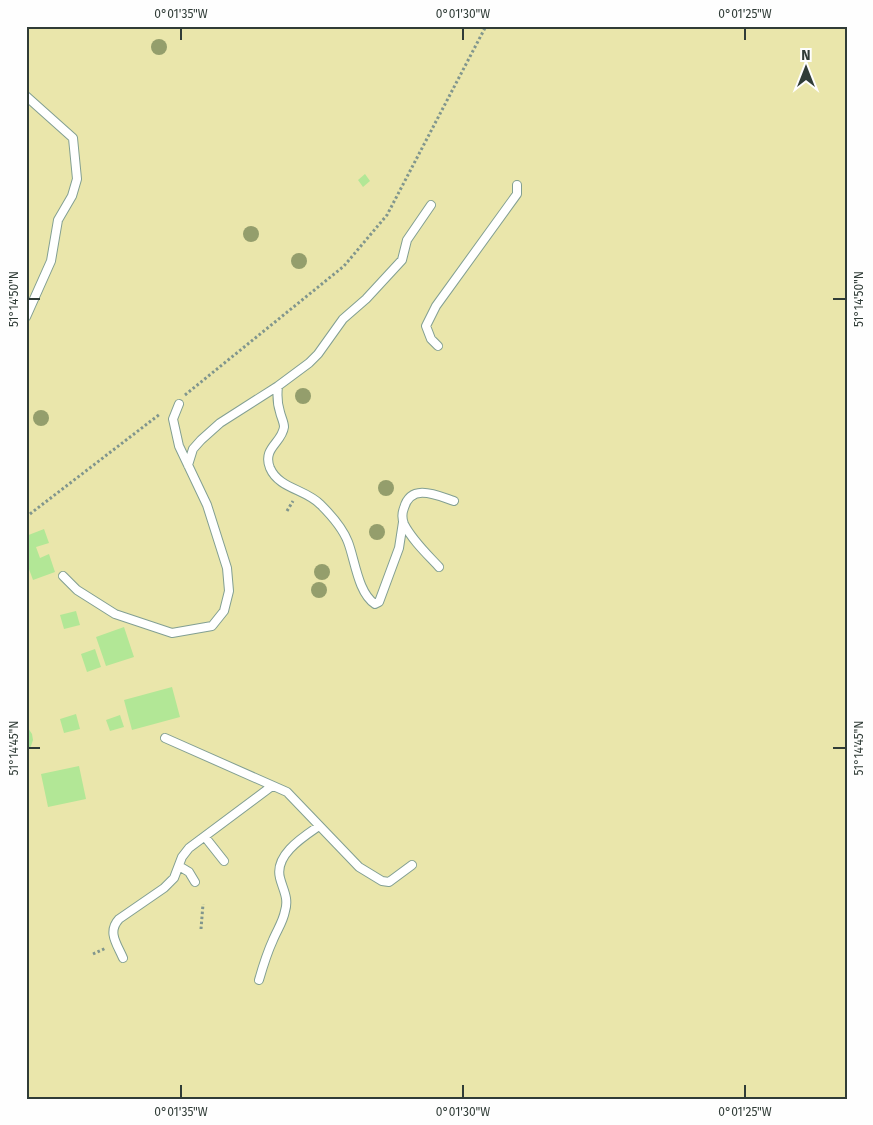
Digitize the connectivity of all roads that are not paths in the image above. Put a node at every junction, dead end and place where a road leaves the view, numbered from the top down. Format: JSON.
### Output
{"nodes":[{"id":1,"x":26,"y":96,"type":"edge"},
{"id":2,"x":517,"y":185,"type":"dead end"},
{"id":3,"x":431,"y":205,"type":"dead end"},
{"id":4,"x":26,"y":317,"type":"edge"},
{"id":5,"x":438,"y":346,"type":"dead end"},
{"id":6,"x":278,"y":386,"type":"junction"},
{"id":7,"x":181,"y":400,"type":"road end"},
{"id":8,"x":188,"y":465,"type":"junction"},
{"id":9,"x":454,"y":501,"type":"dead end"},
{"id":10,"x":403,"y":522,"type":"junction"},
{"id":11,"x":439,"y":567,"type":"dead end"},
{"id":12,"x":63,"y":576,"type":"dead end"},
{"id":13,"x":165,"y":738,"type":"dead end"},
{"id":14,"x":272,"y":786,"type":"junction"},
{"id":15,"x":319,"y":826,"type":"junction"},
{"id":16,"x":205,"y":837,"type":"junction"},
{"id":17,"x":224,"y":861,"type":"dead end"},
{"id":18,"x":412,"y":865,"type":"dead end"},
{"id":19,"x":179,"y":866,"type":"junction"},
{"id":20,"x":195,"y":882,"type":"dead end"},
{"id":21,"x":122,"y":958,"type":"dead end"},
{"id":22,"x":259,"y":980,"type":"dead end"}],
"edges":[{"from":1,"to":4,"type":"lane"},
{"from":2,"to":5,"type":"lane"},
{"from":3,"to":6,"type":"lane"},
{"from":6,"to":8,"type":"lane"},
{"from":6,"to":10,"type":"lane"},
{"from":7,"to":8,"type":"lane"},
{"from":8,"to":12,"type":"lane"},
{"from":9,"to":10,"type":"lane"},
{"from":10,"to":11,"type":"lane"},
{"from":13,"to":14,"type":"lane"},
{"from":14,"to":15,"type":"lane"},
{"from":14,"to":16,"type":"lane"},
{"from":15,"to":18,"type":"lane"},
{"from":15,"to":22,"type":"lane"},
{"from":16,"to":17,"type":"lane"},
{"from":16,"to":19,"type":"lane"},
{"from":19,"to":20,"type":"lane"},
{"from":19,"to":21,"type":"lane"}]}
